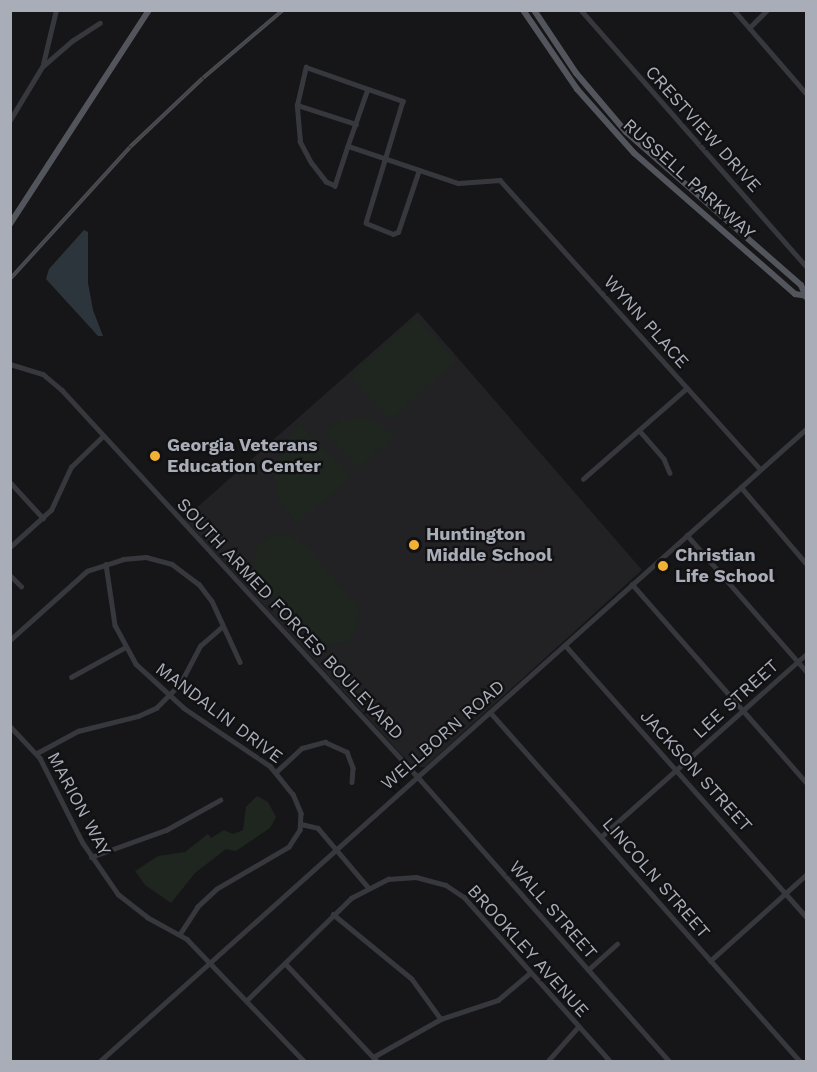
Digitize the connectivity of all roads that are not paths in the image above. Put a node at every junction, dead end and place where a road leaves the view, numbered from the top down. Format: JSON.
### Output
{"nodes":[{"id":1,"x":56,"y":10,"type":"edge"},
{"id":2,"x":149,"y":10,"type":"edge"},
{"id":3,"x":523,"y":10,"type":"edge"},
{"id":4,"x":534,"y":10,"type":"edge"},
{"id":5,"x":580,"y":10,"type":"edge"},
{"id":6,"x":734,"y":10,"type":"edge"},
{"id":7,"x":767,"y":10,"type":"edge"},
{"id":8,"x":100,"y":23,"type":"dead end"},
{"id":9,"x":749,"y":28,"type":"junction"},
{"id":10,"x":42,"y":67,"type":"junction"},
{"id":11,"x":368,"y":88,"type":"junction"},
{"id":12,"x":807,"y":93,"type":"edge"},
{"id":13,"x":297,"y":105,"type":"junction"},
{"id":14,"x":10,"y":120,"type":"edge"},
{"id":15,"x":356,"y":124,"type":"junction"},
{"id":16,"x":348,"y":146,"type":"junction"},
{"id":17,"x":384,"y":158,"type":"junction"},
{"id":18,"x":419,"y":170,"type":"junction"},
{"id":19,"x":10,"y":224,"type":"edge"},
{"id":20,"x":807,"y":266,"type":"edge"},
{"id":21,"x":806,"y":297,"type":"edge"},
{"id":22,"x":10,"y":364,"type":"edge"},
{"id":23,"x":687,"y":388,"type":"junction"},
{"id":24,"x":807,"y":429,"type":"edge"},
{"id":25,"x":639,"y":430,"type":"junction"},
{"id":26,"x":103,"y":436,"type":"junction"},
{"id":27,"x":760,"y":469,"type":"junction"},
{"id":28,"x":670,"y":473,"type":"dead end"},
{"id":29,"x":583,"y":479,"type":"dead end"},
{"id":30,"x":10,"y":482,"type":"edge"},
{"id":31,"x":741,"y":487,"type":"junction"},
{"id":32,"x":43,"y":518,"type":"junction"},
{"id":33,"x":687,"y":535,"type":"junction"},
{"id":34,"x":10,"y":547,"type":"edge"},
{"id":35,"x":807,"y":563,"type":"edge"},
{"id":36,"x":106,"y":564,"type":"junction"},
{"id":37,"x":10,"y":575,"type":"edge"},
{"id":38,"x":632,"y":585,"type":"junction"},
{"id":39,"x":21,"y":586,"type":"dead end"},
{"id":40,"x":223,"y":626,"type":"junction"},
{"id":41,"x":10,"y":640,"type":"edge"},
{"id":42,"x":565,"y":645,"type":"junction"},
{"id":43,"x":124,"y":648,"type":"junction"},
{"id":44,"x":807,"y":654,"type":"edge"},
{"id":45,"x":798,"y":661,"type":"junction"},
{"id":46,"x":240,"y":662,"type":"dead end"},
{"id":47,"x":807,"y":670,"type":"edge"},
{"id":48,"x":71,"y":677,"type":"dead end"},
{"id":49,"x":170,"y":695,"type":"junction"},
{"id":50,"x":743,"y":710,"type":"junction"},
{"id":51,"x":490,"y":712,"type":"junction"},
{"id":52,"x":10,"y":726,"type":"edge"},
{"id":53,"x":37,"y":753,"type":"junction"},
{"id":54,"x":676,"y":770,"type":"junction"},
{"id":55,"x":276,"y":772,"type":"junction"},
{"id":56,"x":417,"y":776,"type":"junction"},
{"id":57,"x":352,"y":782,"type":"dead end"},
{"id":58,"x":807,"y":782,"type":"edge"},
{"id":59,"x":220,"y":800,"type":"dead end"},
{"id":60,"x":301,"y":824,"type":"junction"},
{"id":61,"x":602,"y":836,"type":"junction"},
{"id":62,"x":337,"y":847,"type":"junction"},
{"id":63,"x":91,"y":857,"type":"junction"},
{"id":64,"x":807,"y":875,"type":"edge"},
{"id":65,"x":368,"y":887,"type":"junction"},
{"id":66,"x":786,"y":893,"type":"junction"},
{"id":67,"x":333,"y":914,"type":"junction"},
{"id":68,"x":807,"y":916,"type":"edge"},
{"id":69,"x":180,"y":935,"type":"junction"},
{"id":70,"x":617,"y":944,"type":"dead end"},
{"id":71,"x":208,"y":961,"type":"junction"},
{"id":72,"x":710,"y":961,"type":"junction"},
{"id":73,"x":285,"y":963,"type":"junction"},
{"id":74,"x":588,"y":970,"type":"junction"},
{"id":75,"x":530,"y":973,"type":"junction"},
{"id":76,"x":246,"y":1001,"type":"junction"},
{"id":77,"x":441,"y":1019,"type":"junction"},
{"id":78,"x":578,"y":1027,"type":"junction"},
{"id":79,"x":375,"y":1056,"type":"junction"},
{"id":80,"x":99,"y":1062,"type":"edge"},
{"id":81,"x":305,"y":1062,"type":"edge"},
{"id":82,"x":378,"y":1062,"type":"edge"},
{"id":83,"x":547,"y":1062,"type":"edge"},
{"id":84,"x":610,"y":1062,"type":"edge"},
{"id":85,"x":670,"y":1062,"type":"edge"},
{"id":86,"x":801,"y":1062,"type":"edge"}],
"edges":[{"from":1,"to":10,"type":"street"},
{"from":2,"to":19,"type":"main road"},
{"from":3,"to":21,"type":"main road","name":"RUSSELL PARKWAY"},
{"from":4,"to":21,"type":"main road","name":"RUSSELL PARKWAY"},
{"from":5,"to":20,"type":"street","name":"CRESTVIEW DRIVE"},
{"from":6,"to":9,"type":"street"},
{"from":7,"to":9,"type":"street"},
{"from":8,"to":10,"type":"street"},
{"from":9,"to":12,"type":"street"},
{"from":10,"to":14,"type":"street"},
{"from":11,"to":13,"type":"street"},
{"from":11,"to":15,"type":"street"},
{"from":11,"to":17,"type":"street"},
{"from":13,"to":15,"type":"street"},
{"from":13,"to":16,"type":"street"},
{"from":15,"to":16,"type":"street"},
{"from":16,"to":17,"type":"street"},
{"from":17,"to":18,"type":"street"},
{"from":17,"to":18,"type":"street"},
{"from":18,"to":23,"type":"street","name":"WYNN PLACE"},
{"from":22,"to":26,"type":"street","name":"SOUTH ARMED FORCES BOULEVARD"},
{"from":23,"to":25,"type":"street"},
{"from":23,"to":27,"type":"street","name":"WYNN PLACE"},
{"from":24,"to":27,"type":"street","name":"WELLBORN ROAD"},
{"from":25,"to":28,"type":"street"},
{"from":25,"to":29,"type":"street"},
{"from":26,"to":32,"type":"street"},
{"from":26,"to":56,"type":"street","name":"SOUTH ARMED FORCES BOULEVARD"},
{"from":27,"to":31,"type":"street","name":"WELLBORN ROAD"},
{"from":30,"to":32,"type":"street"},
{"from":31,"to":33,"type":"street","name":"WELLBORN ROAD"},
{"from":31,"to":35,"type":"street"},
{"from":32,"to":34,"type":"street"},
{"from":33,"to":38,"type":"street","name":"WELLBORN ROAD"},
{"from":33,"to":45,"type":"street"},
{"from":36,"to":40,"type":"street"},
{"from":36,"to":41,"type":"street"},
{"from":36,"to":43,"type":"street","name":"MANDALIN DRIVE"},
{"from":37,"to":39,"type":"street"},
{"from":38,"to":42,"type":"street","name":"WELLBORN ROAD"},
{"from":38,"to":50,"type":"street"},
{"from":40,"to":46,"type":"street"},
{"from":40,"to":49,"type":"street"},
{"from":42,"to":51,"type":"street","name":"WELLBORN ROAD"},
{"from":42,"to":54,"type":"street","name":"JACKSON STREET"},
{"from":43,"to":48,"type":"street"},
{"from":43,"to":49,"type":"street","name":"MANDALIN DRIVE"},
{"from":44,"to":45,"type":"street","name":"LEE STREET"},
{"from":45,"to":47,"type":"street"},
{"from":45,"to":50,"type":"street","name":"LEE STREET"},
{"from":49,"to":53,"type":"street"},
{"from":49,"to":55,"type":"street","name":"MANDALIN DRIVE"},
{"from":50,"to":54,"type":"street","name":"LEE STREET"},
{"from":50,"to":58,"type":"street"},
{"from":51,"to":56,"type":"street","name":"WELLBORN ROAD"},
{"from":51,"to":61,"type":"street","name":"LINCOLN STREET"},
{"from":52,"to":53,"type":"street","name":"MARION WAY"},
{"from":53,"to":63,"type":"street","name":"MARION WAY"},
{"from":54,"to":61,"type":"street","name":"LEE STREET"},
{"from":54,"to":66,"type":"street","name":"JACKSON STREET"},
{"from":55,"to":57,"type":"street"},
{"from":55,"to":60,"type":"street","name":"MANDALIN DRIVE"},
{"from":56,"to":62,"type":"street","name":"WELLBORN ROAD"},
{"from":56,"to":74,"type":"street","name":"WALL STREET"},
{"from":59,"to":63,"type":"street"},
{"from":60,"to":62,"type":"street"},
{"from":60,"to":69,"type":"street"},
{"from":61,"to":72,"type":"street","name":"LINCOLN STREET"},
{"from":62,"to":65,"type":"street"},
{"from":62,"to":71,"type":"street","name":"WELLBORN ROAD"},
{"from":63,"to":69,"type":"street","name":"MARION WAY"},
{"from":64,"to":66,"type":"street"},
{"from":65,"to":67,"type":"street","name":"BROOKLEY AVENUE"},
{"from":65,"to":75,"type":"street","name":"BROOKLEY AVENUE"},
{"from":66,"to":68,"type":"street","name":"JACKSON STREET"},
{"from":66,"to":72,"type":"street"},
{"from":67,"to":73,"type":"street","name":"BROOKLEY AVENUE"},
{"from":67,"to":77,"type":"street"},
{"from":69,"to":71,"type":"street","name":"MARION WAY"},
{"from":70,"to":74,"type":"street"},
{"from":71,"to":76,"type":"street","name":"MARION WAY"},
{"from":71,"to":80,"type":"street","name":"WELLBORN ROAD"},
{"from":72,"to":86,"type":"street","name":"LINCOLN STREET"},
{"from":73,"to":76,"type":"street","name":"BROOKLEY AVENUE"},
{"from":73,"to":79,"type":"street"},
{"from":74,"to":85,"type":"street","name":"WALL STREET"},
{"from":75,"to":77,"type":"street"},
{"from":75,"to":78,"type":"street","name":"BROOKLEY AVENUE"},
{"from":76,"to":81,"type":"street","name":"MARION WAY"},
{"from":77,"to":79,"type":"street"},
{"from":78,"to":83,"type":"street"},
{"from":78,"to":84,"type":"street","name":"BROOKLEY AVENUE"},
{"from":79,"to":82,"type":"street"}]}
